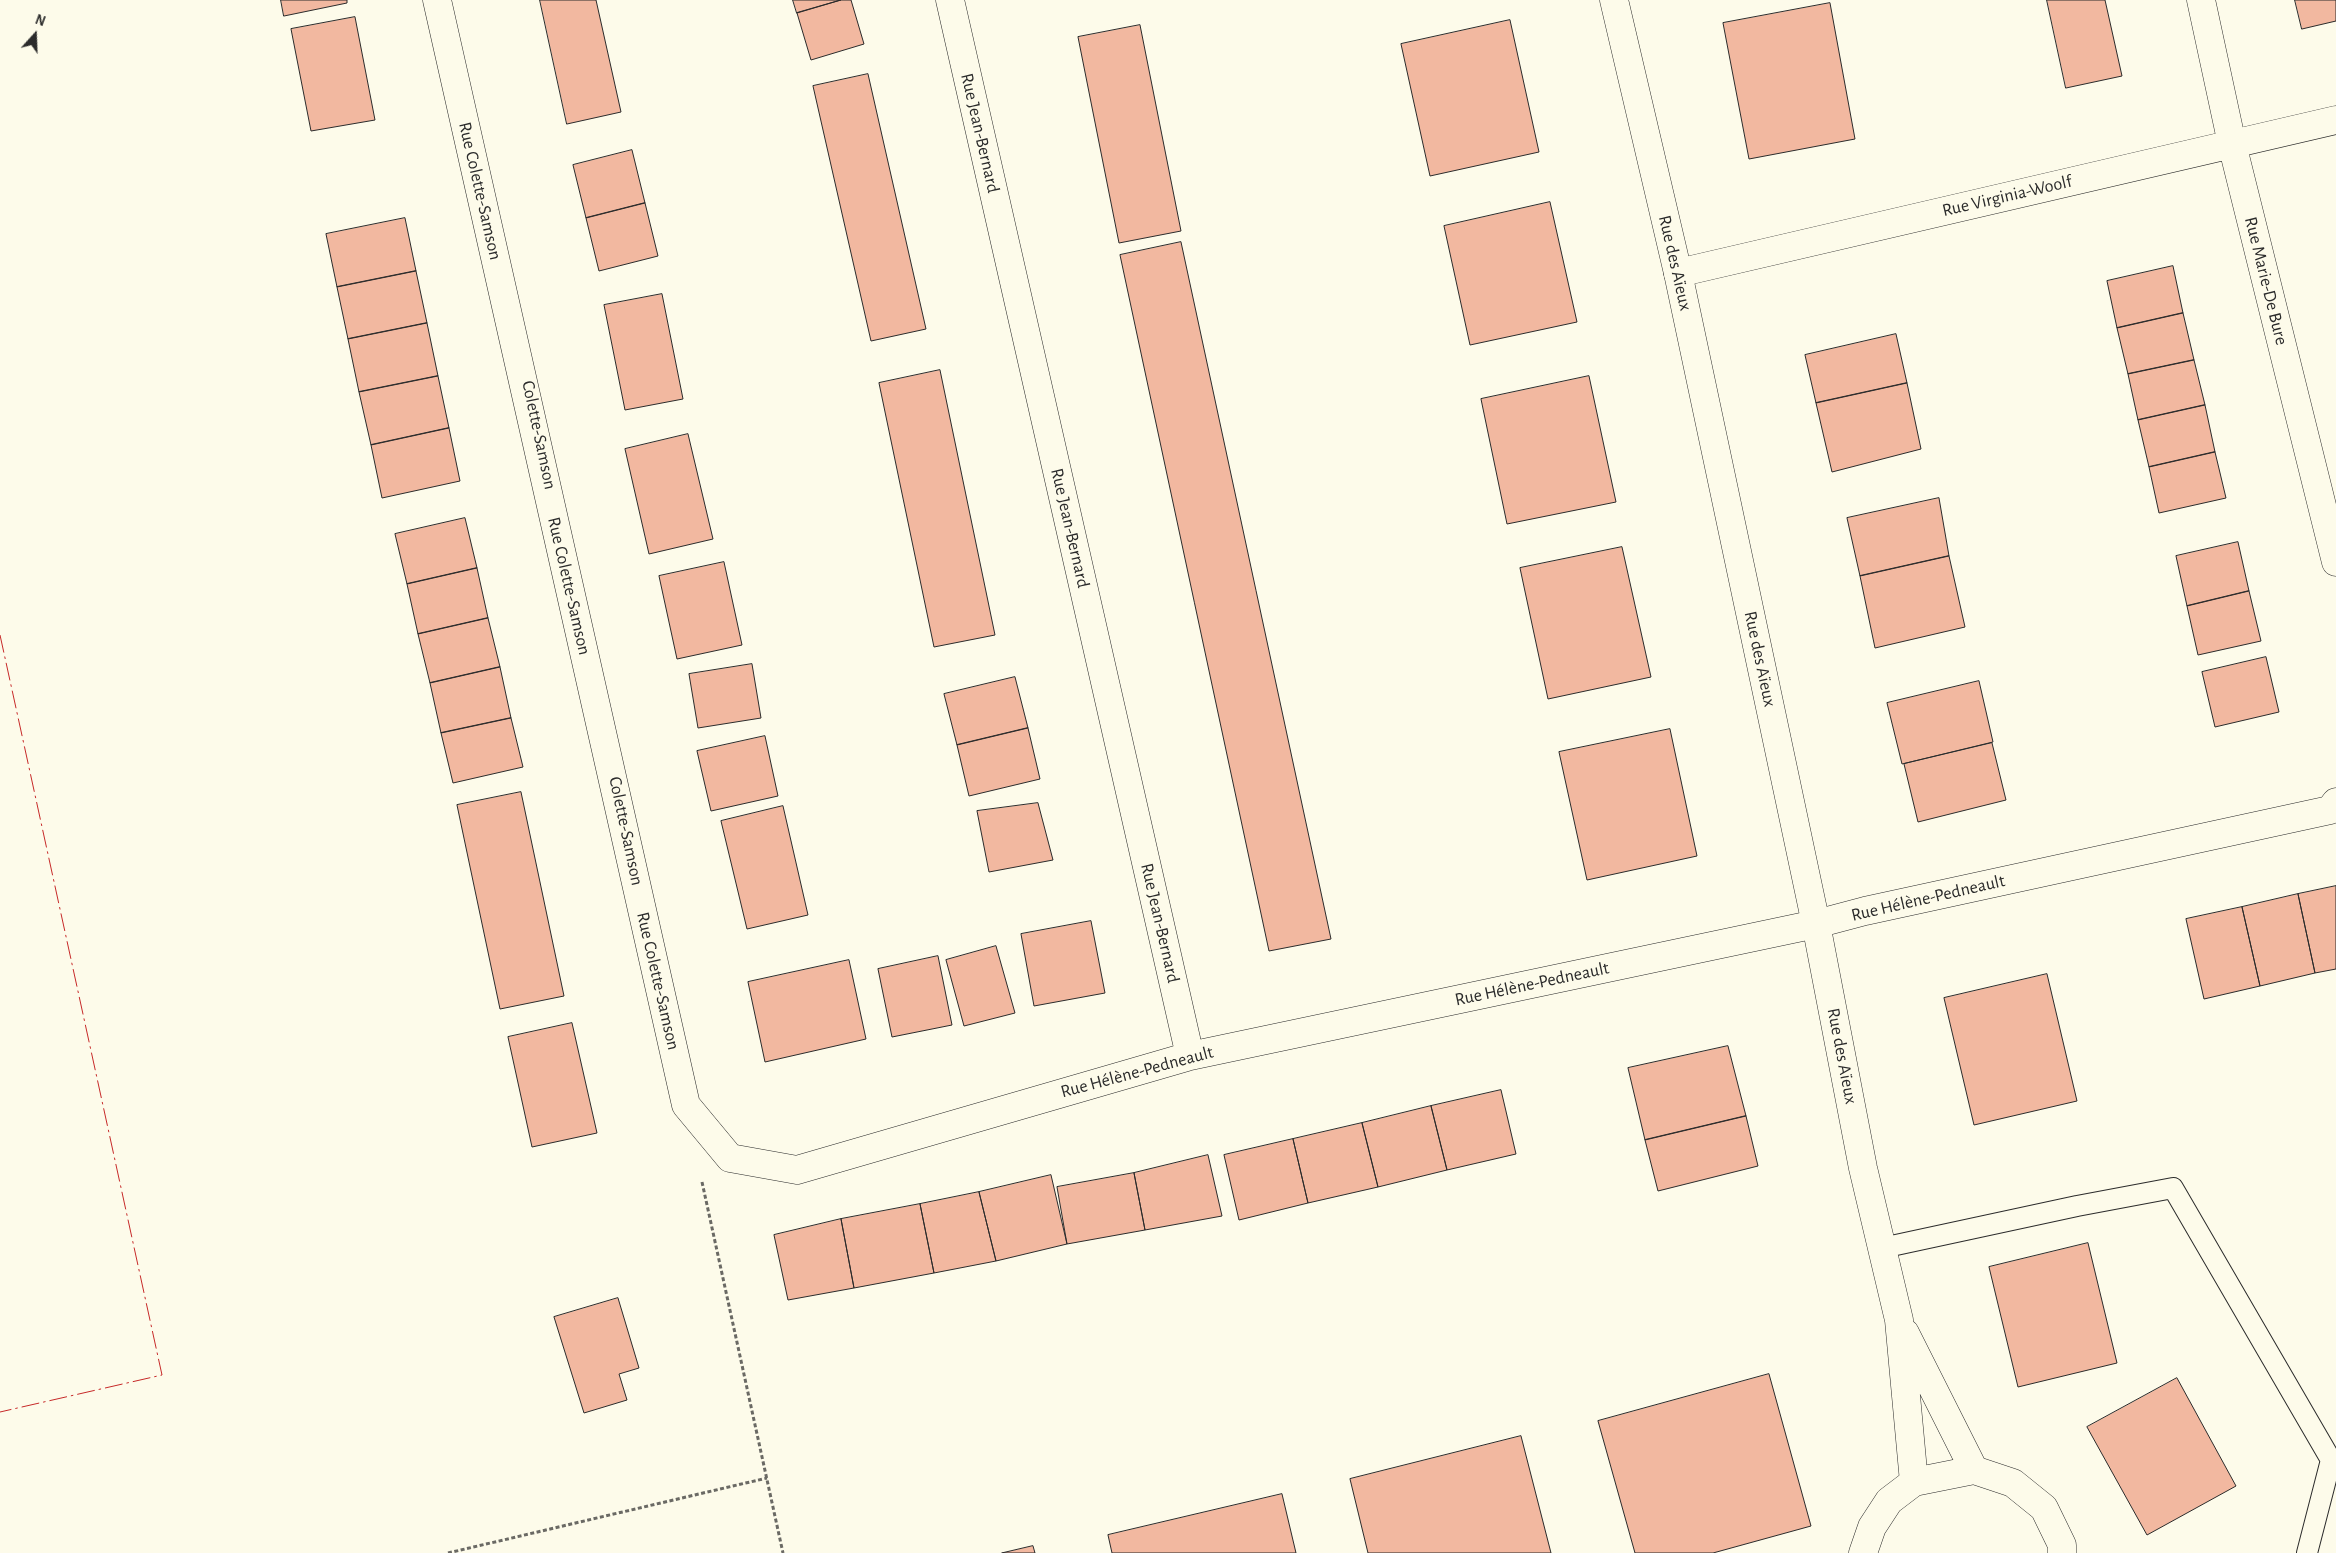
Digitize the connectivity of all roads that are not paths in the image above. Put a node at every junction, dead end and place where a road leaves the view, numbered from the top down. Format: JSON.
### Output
{"nodes":[{"id":1,"x":437,"y":0,"type":"edge"},
{"id":2,"x":444,"y":0,"type":"edge"},
{"id":3,"x":950,"y":0,"type":"edge"},
{"id":4,"x":1614,"y":0,"type":"edge"},
{"id":5,"x":2201,"y":0,"type":"edge"},
{"id":6,"x":2336,"y":120,"type":"edge"},
{"id":7,"x":2232,"y":144,"type":"junction"},
{"id":8,"x":1678,"y":273,"type":"junction"},
{"id":9,"x":2336,"y":562,"type":"edge"},
{"id":10,"x":2336,"y":802,"type":"edge"},
{"id":11,"x":1816,"y":924,"type":"junction"},
{"id":12,"x":1190,"y":1056,"type":"junction"},
{"id":13,"x":686,"y":1105,"type":"junction"},
{"id":14,"x":730,"y":1158,"type":"joint"},
{"id":15,"x":1882,"y":1248,"type":"junction"},
{"id":16,"x":1899,"y":1320,"type":"junction"},
{"id":17,"x":1974,"y":1470,"type":"junction"},
{"id":18,"x":1914,"y":1482,"type":"junction"},
{"id":19,"x":1863,"y":1553,"type":"edge"},
{"id":20,"x":2062,"y":1553,"type":"edge"},
{"id":21,"x":2307,"y":1553,"type":"edge"}],
"edges":[{"from":1,"to":13,"type":"street","name":"Rue Colette-Samson"},
{"from":2,"to":13,"type":"street","name":"Colette-Samson"},
{"from":3,"to":12,"type":"street","name":"Rue Jean-Bernard"},
{"from":4,"to":8,"type":"street","name":"Rue des Aïeux"},
{"from":5,"to":7,"type":"street","name":"Rue Marie-De Bure"},
{"from":6,"to":7,"type":"street","name":"Rue Virginia-Woolf"},
{"from":7,"to":8,"type":"street","name":"Rue Virginia-Woolf"},
{"from":7,"to":9,"type":"street","name":"Rue Marie-De Bure"},
{"from":8,"to":11,"type":"street","name":"Rue des Aïeux"},
{"from":10,"to":11,"type":"street","name":"Rue Hélène-Pedneault"},
{"from":11,"to":12,"type":"street","name":"Rue Hélène-Pedneault"},
{"from":11,"to":15,"type":"street","name":"Rue des Aïeux"},
{"from":12,"to":14,"type":"street","name":"Rue Hélène-Pedneault"},
{"from":13,"to":14,"type":"street","name":"Rue Colette-Samson"},
{"from":15,"to":16,"type":"street","name":"Rue des Aïeux"},
{"from":15,"to":21,"type":"lane"},
{"from":16,"to":17,"type":"street","name":"Rue des Aïeux"},
{"from":16,"to":18,"type":"street","name":"Rue des Aïeux"},
{"from":17,"to":18,"type":"street"},
{"from":17,"to":20,"type":"street"},
{"from":18,"to":19,"type":"street"}]}
